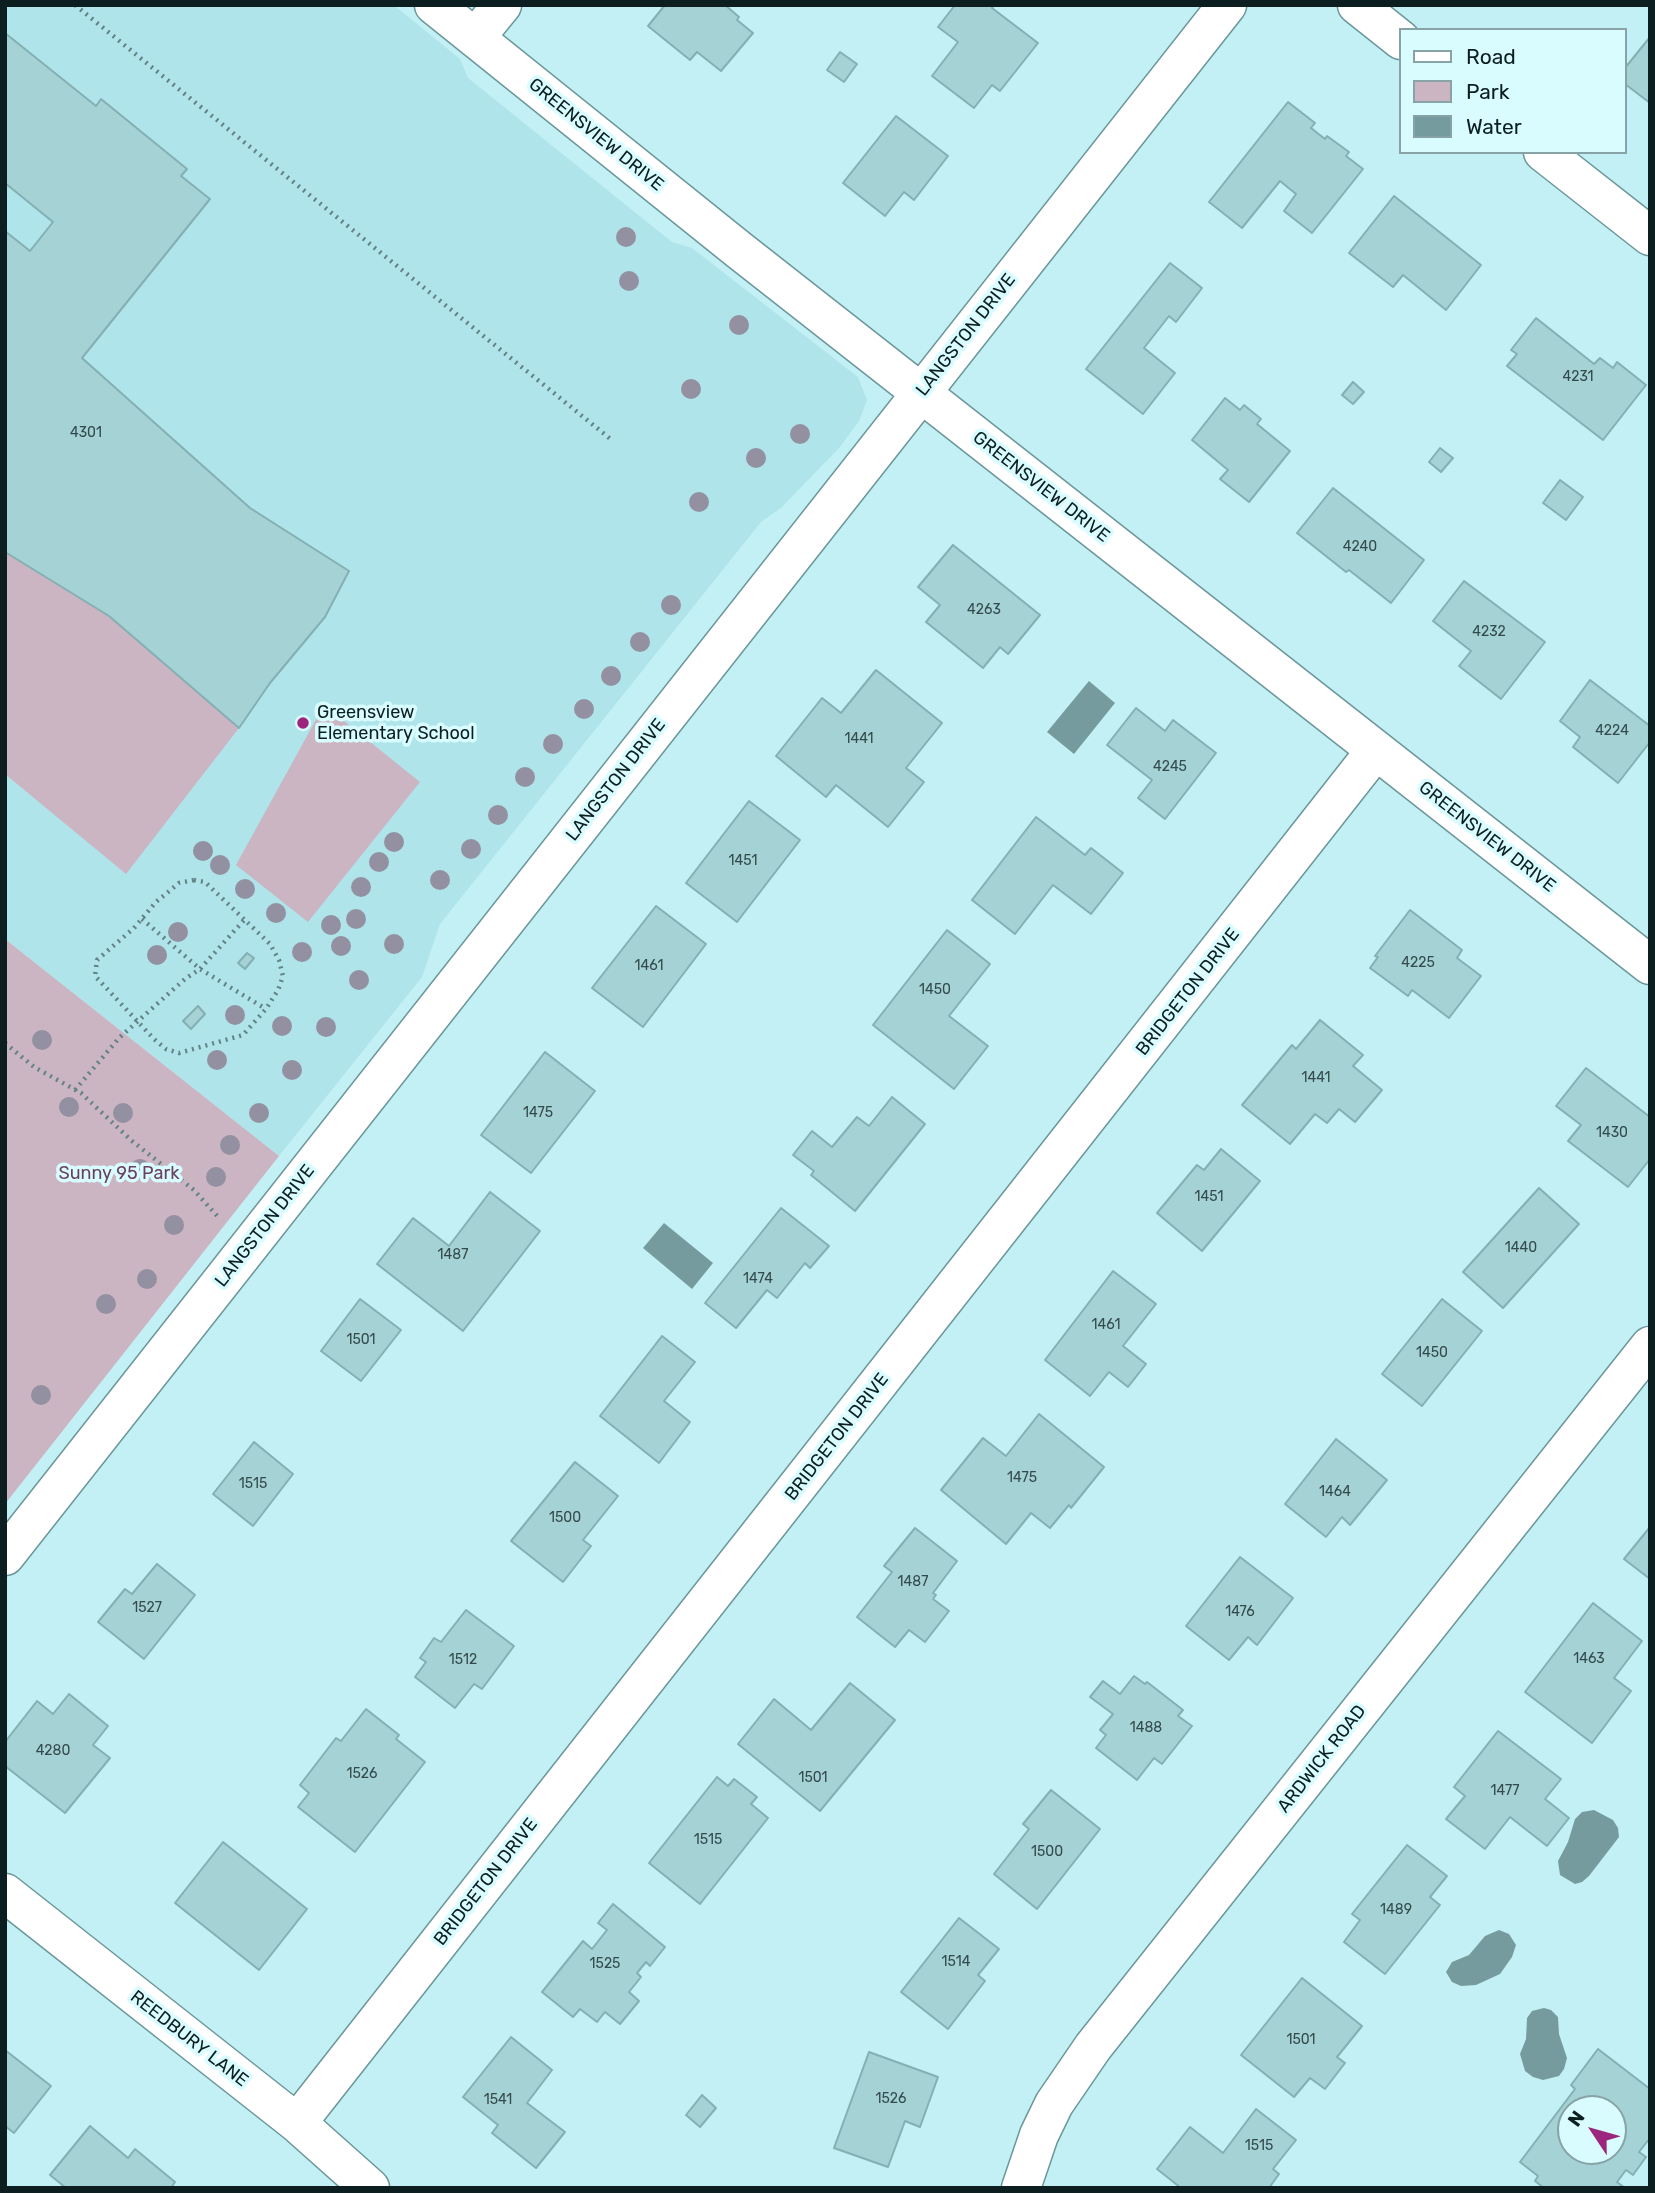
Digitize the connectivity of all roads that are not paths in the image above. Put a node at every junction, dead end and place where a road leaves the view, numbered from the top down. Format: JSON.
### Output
{"nodes":[{"id":1,"x":435,"y":5,"type":"edge"},
{"id":2,"x":502,"y":5,"type":"edge"},
{"id":3,"x":1227,"y":5,"type":"edge"},
{"id":4,"x":1357,"y":5,"type":"edge"},
{"id":5,"x":475,"y":38,"type":"junction"},
{"id":6,"x":1400,"y":39,"type":"edge"},
{"id":7,"x":1547,"y":154,"type":"edge"},
{"id":8,"x":1650,"y":236,"type":"edge"},
{"id":9,"x":921,"y":392,"type":"junction"},
{"id":10,"x":1376,"y":750,"type":"junction"},
{"id":11,"x":1650,"y":965,"type":"edge"},
{"id":12,"x":1650,"y":1346,"type":"edge"},
{"id":13,"x":5,"y":1556,"type":"edge"},
{"id":14,"x":5,"y":1893,"type":"edge"},
{"id":15,"x":297,"y":2123,"type":"junction"},
{"id":16,"x":370,"y":2188,"type":"edge"},
{"id":17,"x":1021,"y":2188,"type":"edge"}],
"edges":[{"from":1,"to":5,"type":"street","name":"GREENSVIEW DRIVE"},
{"from":2,"to":5,"type":"street"},
{"from":3,"to":9,"type":"street","name":"LANGSTON DRIVE"},
{"from":4,"to":6,"type":"street"},
{"from":5,"to":9,"type":"street","name":"GREENSVIEW DRIVE"},
{"from":7,"to":8,"type":"street"},
{"from":9,"to":10,"type":"street","name":"GREENSVIEW DRIVE"},
{"from":9,"to":13,"type":"street","name":"LANGSTON DRIVE"},
{"from":10,"to":11,"type":"street","name":"GREENSVIEW DRIVE"},
{"from":10,"to":15,"type":"street","name":"BRIDGETON DRIVE"},
{"from":12,"to":17,"type":"street","name":"ARDWICK ROAD"},
{"from":14,"to":15,"type":"street","name":"REEDBURY LANE"},
{"from":15,"to":16,"type":"street","name":"REEDBURY LANE"}]}
